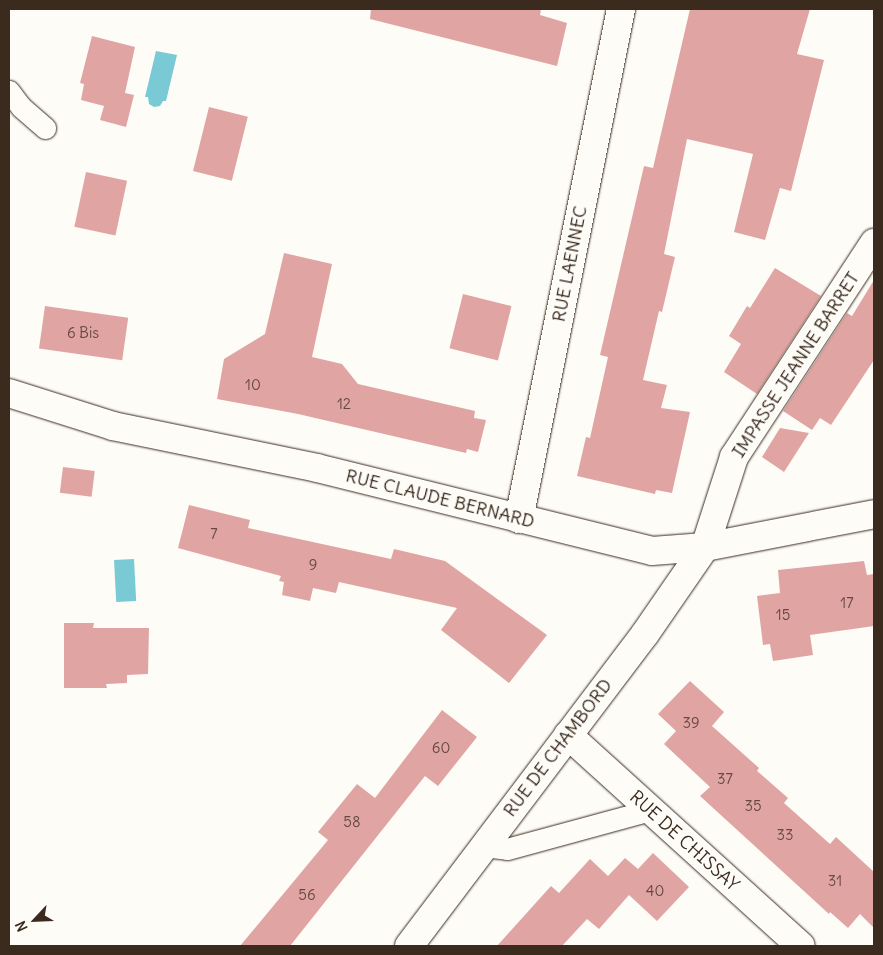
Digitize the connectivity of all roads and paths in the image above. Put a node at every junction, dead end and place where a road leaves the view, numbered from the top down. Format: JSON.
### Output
{"nodes":[{"id":1,"x":621,"y":9,"type":"edge"},
{"id":2,"x":9,"y":92,"type":"edge"},
{"id":3,"x":45,"y":128,"type":"dead end"},
{"id":4,"x":874,"y":244,"type":"edge"},
{"id":5,"x":9,"y":393,"type":"edge"},
{"id":6,"x":874,"y":514,"type":"edge"},
{"id":7,"x":519,"y":519,"type":"junction"},
{"id":8,"x":705,"y":547,"type":"junction"},
{"id":9,"x":568,"y":735,"type":"junction"},
{"id":10,"x":650,"y":810,"type":"junction"},
{"id":11,"x":484,"y":846,"type":"junction"},
{"id":12,"x":409,"y":946,"type":"edge"},
{"id":13,"x":801,"y":946,"type":"edge"}],
"edges":[{"from":1,"to":7,"type":"street","name":"RUE LAENNEC"},
{"from":2,"to":3,"type":"lane"},
{"from":4,"to":8,"type":"street","name":"IMPASSE JEANNE BARRET"},
{"from":5,"to":7,"type":"street","name":"RUE CLAUDE BERNARD"},
{"from":6,"to":8,"type":"street","name":"RUE CLAUDE BERNARD"},
{"from":7,"to":8,"type":"street","name":"RUE CLAUDE BERNARD"},
{"from":8,"to":9,"type":"street","name":"RUE DE CHAMBORD"},
{"from":9,"to":10,"type":"street","name":"RUE DE CHISSAY"},
{"from":9,"to":11,"type":"street","name":"RUE DE CHAMBORD"},
{"from":10,"to":11,"type":"lane"},
{"from":10,"to":13,"type":"street","name":"RUE DE CHISSAY"},
{"from":11,"to":12,"type":"street","name":"RUE DE CHAMBORD"}]}
